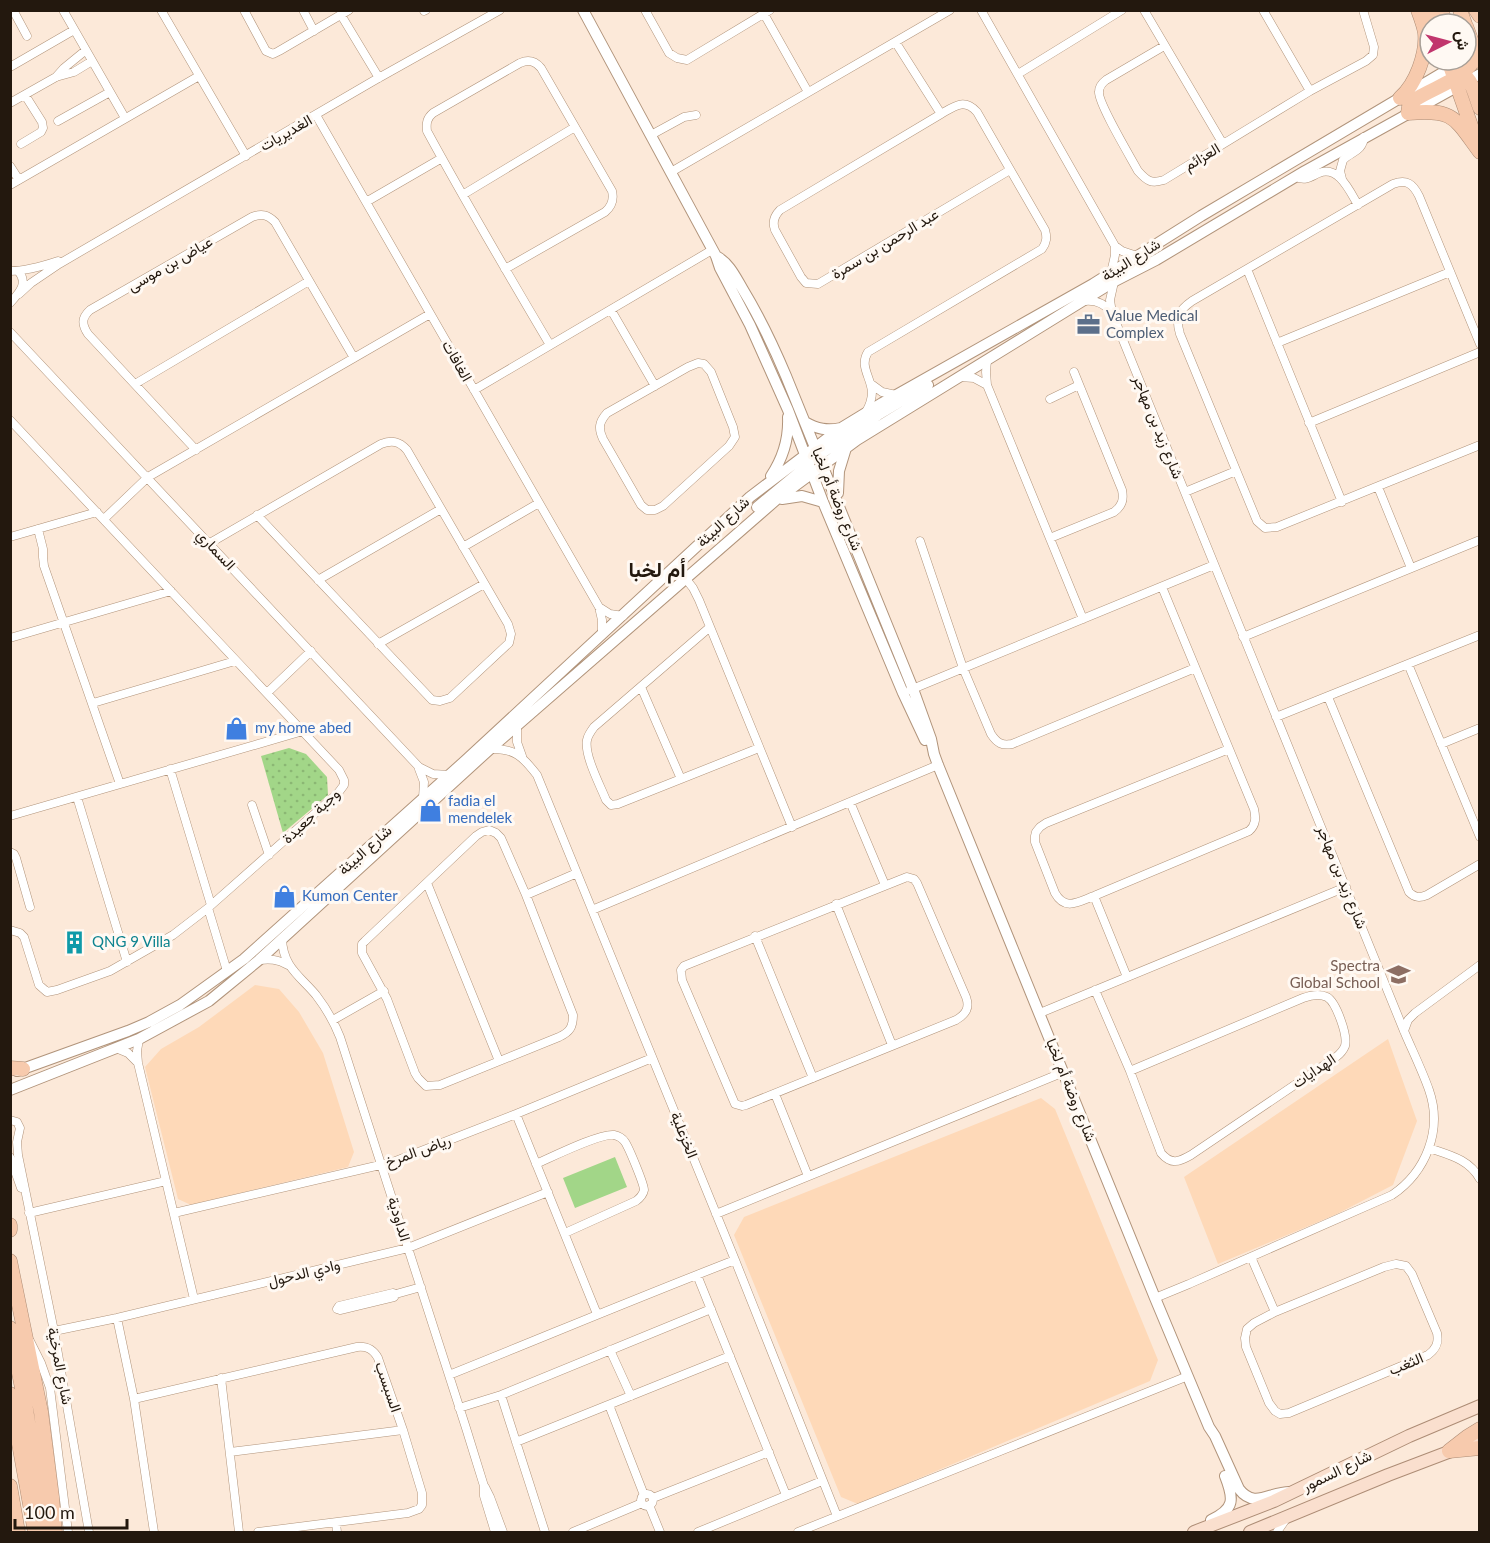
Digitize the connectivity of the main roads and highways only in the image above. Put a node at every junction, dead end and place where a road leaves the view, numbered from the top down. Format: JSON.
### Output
{"nodes":[{"id":1,"x":1418,"y":10,"type":"edge"},
{"id":2,"x":1476,"y":10,"type":"edge"},
{"id":3,"x":1479,"y":16,"type":"edge"},
{"id":4,"x":1458,"y":72,"type":"edge"},
{"id":5,"x":1466,"y":72,"type":"edge"},
{"id":6,"x":1466,"y":72,"type":"edge"},
{"id":7,"x":1400,"y":98,"type":"road end"},
{"id":8,"x":1479,"y":108,"type":"edge"},
{"id":9,"x":1479,"y":150,"type":"edge"},
{"id":10,"x":10,"y":1225,"type":"edge"},
{"id":11,"x":10,"y":1230,"type":"edge"},
{"id":12,"x":10,"y":1261,"type":"edge"},
{"id":13,"x":10,"y":1328,"type":"edge"},
{"id":14,"x":10,"y":1394,"type":"edge"},
{"id":15,"x":1479,"y":1407,"type":"edge"},
{"id":16,"x":1479,"y":1429,"type":"edge"},
{"id":17,"x":1479,"y":1440,"type":"edge"},
{"id":18,"x":1479,"y":1448,"type":"edge"},
{"id":19,"x":1449,"y":1451,"type":"junction"},
{"id":20,"x":10,"y":1486,"type":"edge"},
{"id":21,"x":12,"y":1501,"type":"edge"},
{"id":22,"x":18,"y":1533,"type":"edge"},
{"id":23,"x":35,"y":1533,"type":"edge"},
{"id":24,"x":46,"y":1533,"type":"edge"},
{"id":25,"x":55,"y":1533,"type":"edge"},
{"id":26,"x":1194,"y":1533,"type":"edge"},
{"id":27,"x":1250,"y":1533,"type":"edge"}],
"edges":[{"from":1,"to":7,"type":"highway"},
{"from":2,"to":3,"type":"highway"},
{"from":4,"to":9,"type":"highway"},
{"from":5,"to":8,"type":"highway"},
{"from":6,"to":9,"type":"highway"},
{"from":10,"to":11,"type":"highway"},
{"from":12,"to":25,"type":"highway","name":"شارع المرخية"},
{"from":13,"to":24,"type":"highway"},
{"from":14,"to":23,"type":"highway"},
{"from":15,"to":26,"type":"main road","name":"شارع السمور"},
{"from":16,"to":19,"type":"highway"},
{"from":17,"to":19,"type":"main road","name":"شارع السمور"},
{"from":18,"to":19,"type":"highway"},
{"from":19,"to":27,"type":"main road","name":"شارع السمور"},
{"from":20,"to":21,"type":"highway"},
{"from":21,"to":22,"type":"highway"}]}
